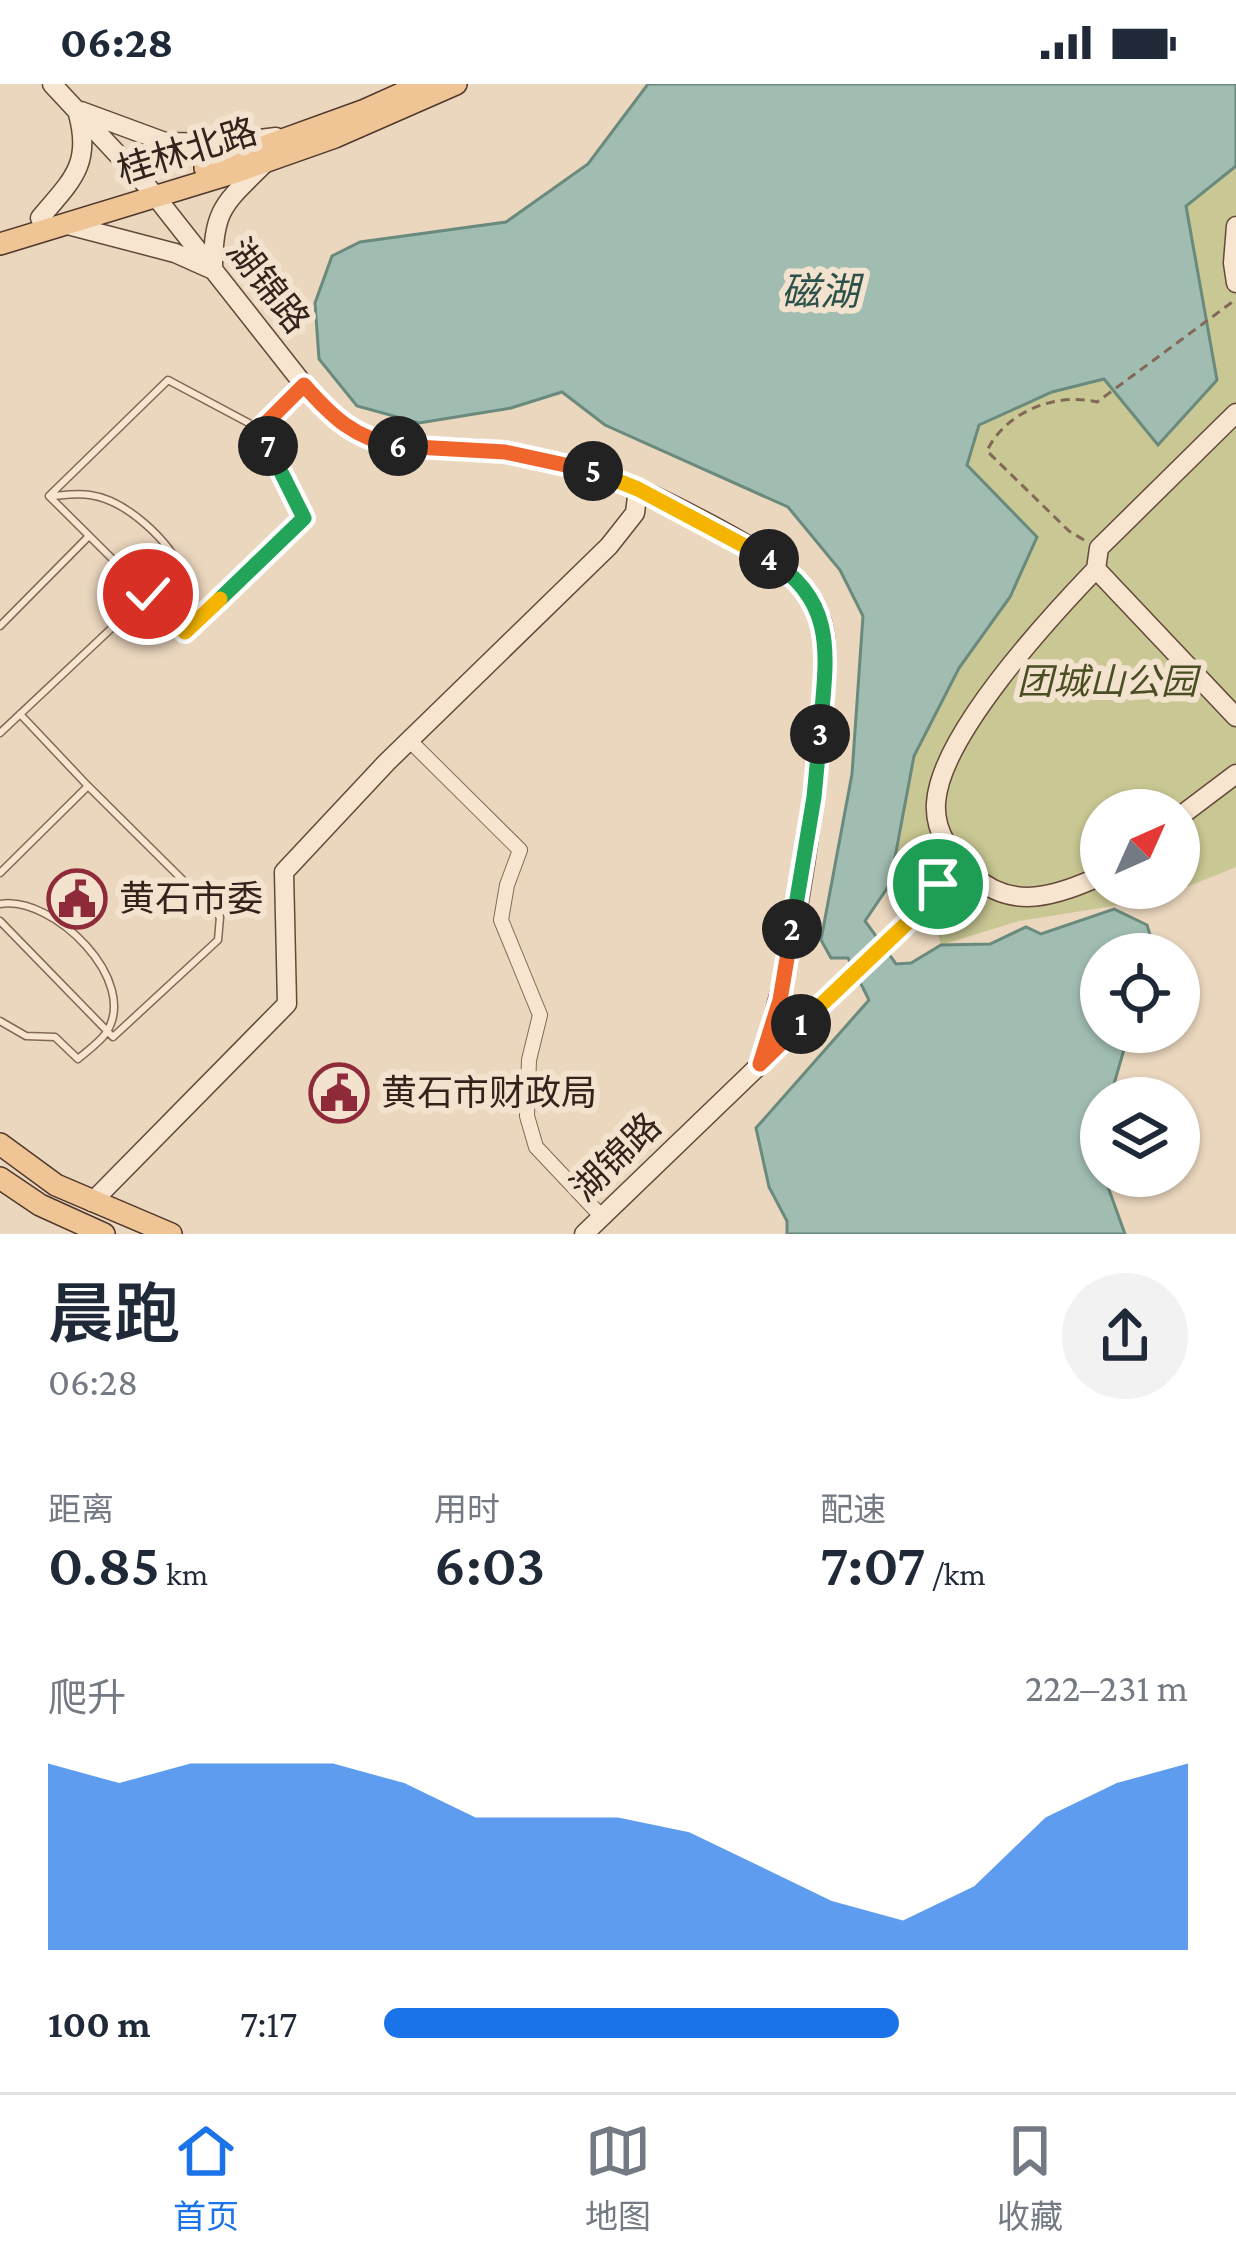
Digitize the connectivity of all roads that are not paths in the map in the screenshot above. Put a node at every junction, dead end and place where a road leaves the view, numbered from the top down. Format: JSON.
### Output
{"nodes":[{"id":1,"x":52,"y":84,"type":"edge"},
{"id":2,"x":423,"y":84,"type":"edge"},
{"id":3,"x":456,"y":84,"type":"edge"},
{"id":4,"x":77,"y":110,"type":"junction"},
{"id":5,"x":297,"y":134,"type":"junction"},
{"id":6,"x":266,"y":161,"type":"junction"},
{"id":7,"x":152,"y":192,"type":"junction"},
{"id":8,"x":40,"y":218,"type":"junction"},
{"id":9,"x":64,"y":224,"type":"junction"},
{"id":10,"x":1236,"y":226,"type":"edge"},
{"id":11,"x":0,"y":229,"type":"edge"},
{"id":12,"x":0,"y":244,"type":"edge"},
{"id":13,"x":213,"y":270,"type":"junction"},
{"id":14,"x":1236,"y":283,"type":"edge"},
{"id":15,"x":304,"y":385,"type":"junction"},
{"id":16,"x":1232,"y":426,"type":"edge"},
{"id":17,"x":260,"y":429,"type":"junction"},
{"id":18,"x":638,"y":489,"type":"junction"},
{"id":19,"x":49,"y":496,"type":"junction"},
{"id":20,"x":89,"y":536,"type":"junction"},
{"id":21,"x":1096,"y":569,"type":"junction"},
{"id":22,"x":148,"y":594,"type":"junction"},
{"id":23,"x":0,"y":626,"type":"edge"},
{"id":24,"x":185,"y":632,"type":"junction"},
{"id":25,"x":20,"y":714,"type":"junction"},
{"id":26,"x":1236,"y":717,"type":"edge"},
{"id":27,"x":0,"y":733,"type":"edge"},
{"id":28,"x":410,"y":740,"type":"junction"},
{"id":29,"x":1236,"y":774,"type":"edge"},
{"id":30,"x":88,"y":786,"type":"junction"},
{"id":31,"x":1200,"y":801,"type":"edge"},
{"id":32,"x":944,"y":842,"type":"junction"},
{"id":33,"x":0,"y":873,"type":"edge"},
{"id":34,"x":1080,"y":883,"type":"edge"},
{"id":35,"x":984,"y":884,"type":"junction"},
{"id":36,"x":928,"y":903,"type":"junction"},
{"id":37,"x":0,"y":904,"type":"edge"},
{"id":38,"x":0,"y":921,"type":"edge"},
{"id":39,"x":0,"y":1021,"type":"edge"},
{"id":40,"x":108,"y":1031,"type":"junction"},
{"id":41,"x":760,"y":1064,"type":"junction"},
{"id":42,"x":0,"y":1144,"type":"edge"},
{"id":43,"x":0,"y":1178,"type":"edge"},
{"id":44,"x":92,"y":1202,"type":"junction"},
{"id":45,"x":602,"y":1217,"type":"junction"},
{"id":46,"x":104,"y":1234,"type":"edge"},
{"id":47,"x":171,"y":1234,"type":"edge"},
{"id":48,"x":584,"y":1234,"type":"edge"}],
"edges":[{"from":1,"to":4,"type":"street","name":"湖锦路"},
{"from":2,"to":5,"type":"main road","name":"桂林北路"},
{"from":3,"to":6,"type":"main road","name":"桂林北路"},
{"from":4,"to":5,"type":"street"},
{"from":4,"to":7,"type":"street","name":"湖锦路"},
{"from":4,"to":8,"type":"street"},
{"from":5,"to":7,"type":"main road","name":"桂林北路"},
{"from":6,"to":7,"type":"main road","name":"桂林北路"},
{"from":6,"to":13,"type":"street"},
{"from":7,"to":8,"type":"main road","name":"桂林北路"},
{"from":7,"to":9,"type":"main road","name":"桂林北路"},
{"from":7,"to":13,"type":"street","name":"湖锦路"},
{"from":8,"to":11,"type":"main road","name":"桂林北路"},
{"from":9,"to":12,"type":"main road","name":"桂林北路"},
{"from":9,"to":13,"type":"street"},
{"from":10,"to":14,"type":"street"},
{"from":13,"to":15,"type":"street","name":"湖锦路"},
{"from":15,"to":17,"type":"lane"},
{"from":15,"to":18,"type":"street","name":"湖锦路"},
{"from":16,"to":21,"type":"street"},
{"from":17,"to":19,"type":"lane"},
{"from":17,"to":24,"type":"lane"},
{"from":18,"to":28,"type":"street"},
{"from":18,"to":41,"type":"street","name":"湖锦路"},
{"from":19,"to":20,"type":"lane"},
{"from":19,"to":24,"type":"lane"},
{"from":20,"to":22,"type":"lane"},
{"from":20,"to":23,"type":"lane"},
{"from":21,"to":26,"type":"street"},
{"from":21,"to":32,"type":"street"},
{"from":22,"to":24,"type":"lane"},
{"from":22,"to":25,"type":"lane"},
{"from":25,"to":27,"type":"lane"},
{"from":25,"to":30,"type":"lane"},
{"from":28,"to":44,"type":"street"},
{"from":28,"to":45,"type":"street"},
{"from":29,"to":31,"type":"street"},
{"from":30,"to":33,"type":"lane"},
{"from":30,"to":40,"type":"lane"},
{"from":32,"to":35,"type":"street"},
{"from":32,"to":36,"type":"street"},
{"from":34,"to":35,"type":"street"},
{"from":35,"to":36,"type":"street"},
{"from":36,"to":41,"type":"street","name":"湖锦路"},
{"from":37,"to":40,"type":"lane"},
{"from":38,"to":40,"type":"lane"},
{"from":39,"to":40,"type":"lane"},
{"from":41,"to":45,"type":"street","name":"湖锦路"},
{"from":42,"to":44,"type":"main road"},
{"from":43,"to":46,"type":"main road"},
{"from":44,"to":47,"type":"main road"},
{"from":45,"to":48,"type":"street","name":"湖锦路"}]}
